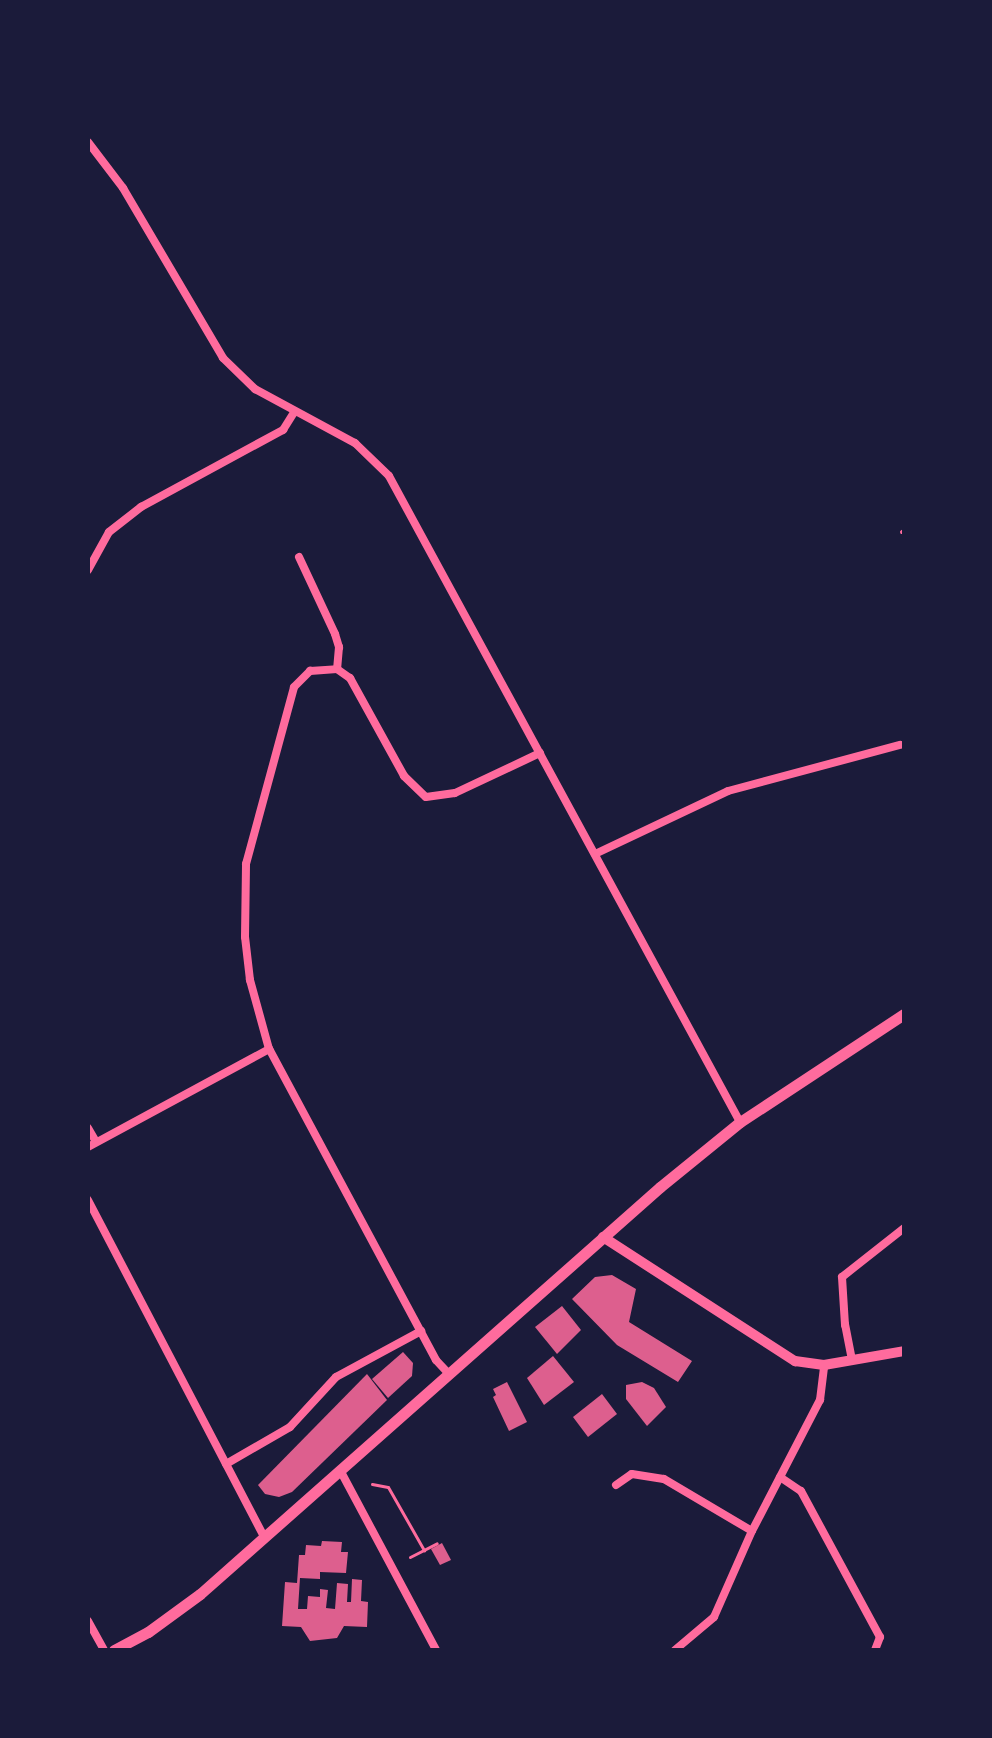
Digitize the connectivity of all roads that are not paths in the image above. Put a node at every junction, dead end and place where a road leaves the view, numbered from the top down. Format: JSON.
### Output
{"nodes":[{"id":1,"x":88,"y":142,"type":"edge"},
{"id":2,"x":295,"y":411,"type":"junction"},
{"id":3,"x":299,"y":557,"type":"dead end"},
{"id":4,"x":88,"y":570,"type":"edge"},
{"id":5,"x":337,"y":669,"type":"junction"},
{"id":6,"x":900,"y":745,"type":"dead end"},
{"id":7,"x":540,"y":753,"type":"junction"},
{"id":8,"x":595,"y":854,"type":"junction"},
{"id":9,"x":904,"y":1014,"type":"edge"},
{"id":10,"x":269,"y":1049,"type":"junction"},
{"id":11,"x":740,"y":1122,"type":"junction"},
{"id":12,"x":88,"y":1128,"type":"edge"},
{"id":13,"x":92,"y":1145,"type":"edge"},
{"id":14,"x":88,"y":1200,"type":"edge"},
{"id":15,"x":904,"y":1228,"type":"edge"},
{"id":16,"x":603,"y":1237,"type":"junction"},
{"id":17,"x":421,"y":1331,"type":"junction"},
{"id":18,"x":904,"y":1351,"type":"edge"},
{"id":19,"x":852,"y":1360,"type":"junction"},
{"id":20,"x":824,"y":1365,"type":"junction"},
{"id":21,"x":449,"y":1374,"type":"junction"},
{"id":22,"x":226,"y":1464,"type":"junction"},
{"id":23,"x":340,"y":1470,"type":"junction"},
{"id":24,"x":780,"y":1477,"type":"junction"},
{"id":25,"x":616,"y":1485,"type":"dead end"},
{"id":26,"x":752,"y":1531,"type":"junction"},
{"id":27,"x":264,"y":1536,"type":"junction"},
{"id":28,"x":88,"y":1621,"type":"edge"},
{"id":29,"x":104,"y":1650,"type":"edge"},
{"id":30,"x":114,"y":1650,"type":"edge"},
{"id":31,"x":436,"y":1650,"type":"edge"},
{"id":32,"x":675,"y":1650,"type":"edge"},
{"id":33,"x":875,"y":1650,"type":"edge"}],
"edges":[{"from":1,"to":2,"type":"street"},
{"from":2,"to":4,"type":"street"},
{"from":2,"to":7,"type":"street"},
{"from":3,"to":5,"type":"street"},
{"from":5,"to":7,"type":"street"},
{"from":5,"to":10,"type":"street"},
{"from":6,"to":8,"type":"street"},
{"from":7,"to":8,"type":"street"},
{"from":8,"to":11,"type":"street"},
{"from":9,"to":11,"type":"main road"},
{"from":10,"to":13,"type":"street"},
{"from":10,"to":17,"type":"street"},
{"from":11,"to":16,"type":"main road"},
{"from":12,"to":13,"type":"street"},
{"from":14,"to":22,"type":"street"},
{"from":15,"to":19,"type":"street"},
{"from":16,"to":20,"type":"street"},
{"from":16,"to":21,"type":"main road"},
{"from":17,"to":21,"type":"street"},
{"from":17,"to":22,"type":"street"},
{"from":18,"to":19,"type":"street"},
{"from":19,"to":20,"type":"street"},
{"from":20,"to":24,"type":"street"},
{"from":21,"to":23,"type":"main road"},
{"from":22,"to":27,"type":"street"},
{"from":23,"to":27,"type":"main road"},
{"from":23,"to":31,"type":"street"},
{"from":24,"to":26,"type":"street"},
{"from":24,"to":33,"type":"street"},
{"from":25,"to":26,"type":"street"},
{"from":26,"to":32,"type":"street"},
{"from":27,"to":30,"type":"main road"},
{"from":28,"to":29,"type":"street"}]}
